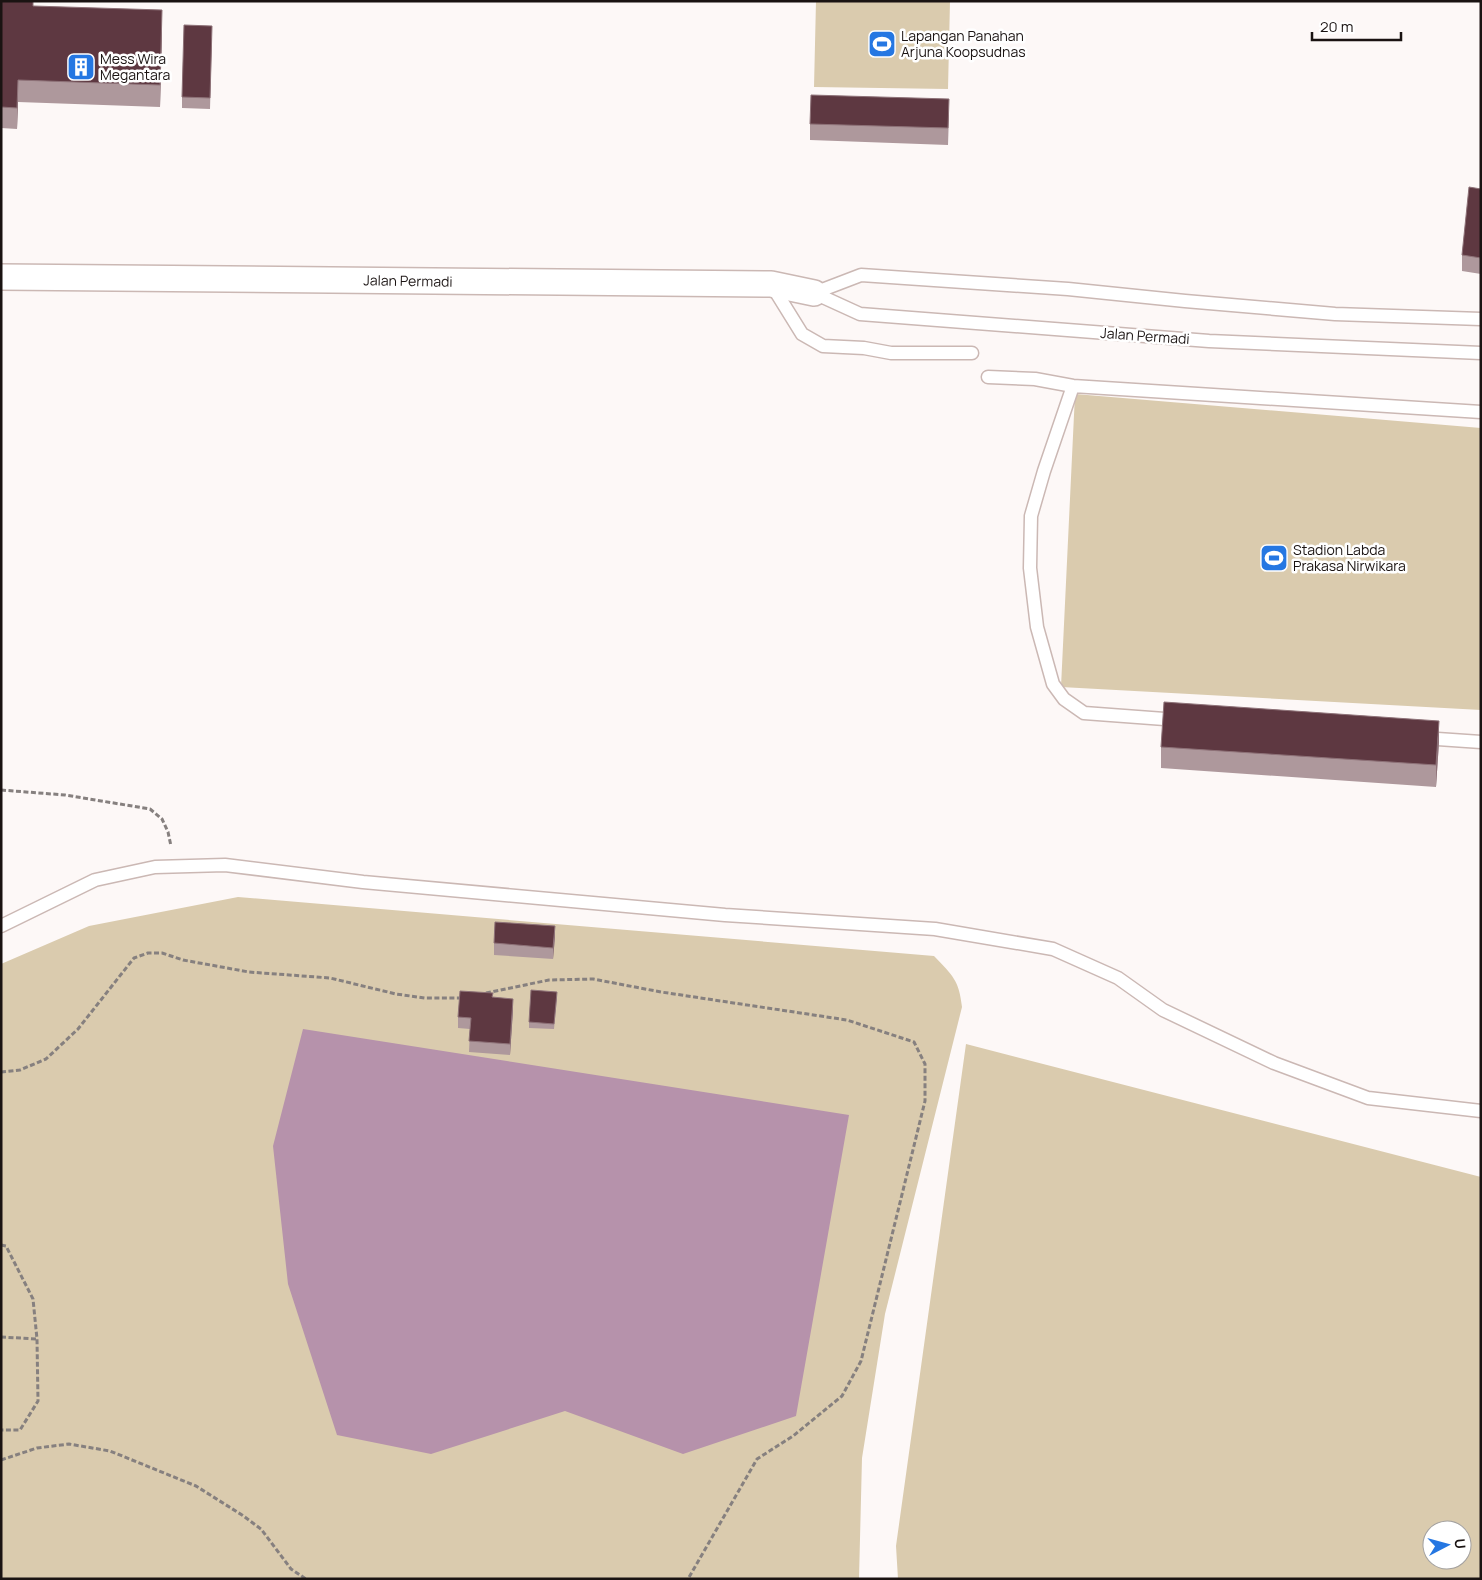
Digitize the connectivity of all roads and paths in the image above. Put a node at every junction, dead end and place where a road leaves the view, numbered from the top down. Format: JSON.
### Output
{"nodes":[{"id":1,"x":1,"y":277,"type":"edge"},
{"id":2,"x":771,"y":284,"type":"junction"},
{"id":3,"x":814,"y":293,"type":"junction"},
{"id":4,"x":1481,"y":320,"type":"edge"},
{"id":5,"x":972,"y":353,"type":"dead end"},
{"id":6,"x":1481,"y":353,"type":"edge"},
{"id":7,"x":988,"y":377,"type":"dead end"},
{"id":8,"x":1073,"y":386,"type":"junction"},
{"id":9,"x":1481,"y":412,"type":"edge"},
{"id":10,"x":1192,"y":721,"type":"edge"},
{"id":11,"x":1410,"y":737,"type":"edge"},
{"id":12,"x":1481,"y":742,"type":"edge"},
{"id":13,"x":1,"y":790,"type":"edge"},
{"id":14,"x":172,"y":866,"type":"junction"},
{"id":15,"x":1,"y":926,"type":"edge"},
{"id":16,"x":481,"y":994,"type":"edge"},
{"id":17,"x":464,"y":997,"type":"edge"},
{"id":18,"x":1,"y":1072,"type":"edge"},
{"id":19,"x":1481,"y":1111,"type":"edge"},
{"id":20,"x":1,"y":1240,"type":"edge"},
{"id":21,"x":1,"y":1246,"type":"edge"},
{"id":22,"x":6,"y":1246,"type":"junction"},
{"id":23,"x":1,"y":1337,"type":"edge"},
{"id":24,"x":37,"y":1338,"type":"junction"},
{"id":25,"x":1,"y":1430,"type":"edge"},
{"id":26,"x":1,"y":1460,"type":"edge"},
{"id":27,"x":306,"y":1579,"type":"edge"},
{"id":28,"x":688,"y":1579,"type":"edge"}],
"edges":[{"from":1,"to":2,"type":"street","name":"Jalan Permadi"},
{"from":2,"to":3,"type":"street","name":"Jalan Permadi"},
{"from":2,"to":5,"type":"lane"},
{"from":3,"to":4,"type":"lane"},
{"from":3,"to":6,"type":"lane","name":"Jalan Permadi"},
{"from":7,"to":8,"type":"lane"},
{"from":8,"to":9,"type":"lane"},
{"from":8,"to":10,"type":"lane"},
{"from":11,"to":12,"type":"lane"},
{"from":13,"to":14,"type":"path"},
{"from":14,"to":15,"type":"lane"},
{"from":14,"to":19,"type":"lane"},
{"from":16,"to":28,"type":"path"},
{"from":17,"to":18,"type":"path"},
{"from":20,"to":22,"type":"path"},
{"from":21,"to":22,"type":"path"},
{"from":22,"to":24,"type":"path"},
{"from":23,"to":24,"type":"path"},
{"from":24,"to":25,"type":"path"},
{"from":26,"to":27,"type":"path"}]}
